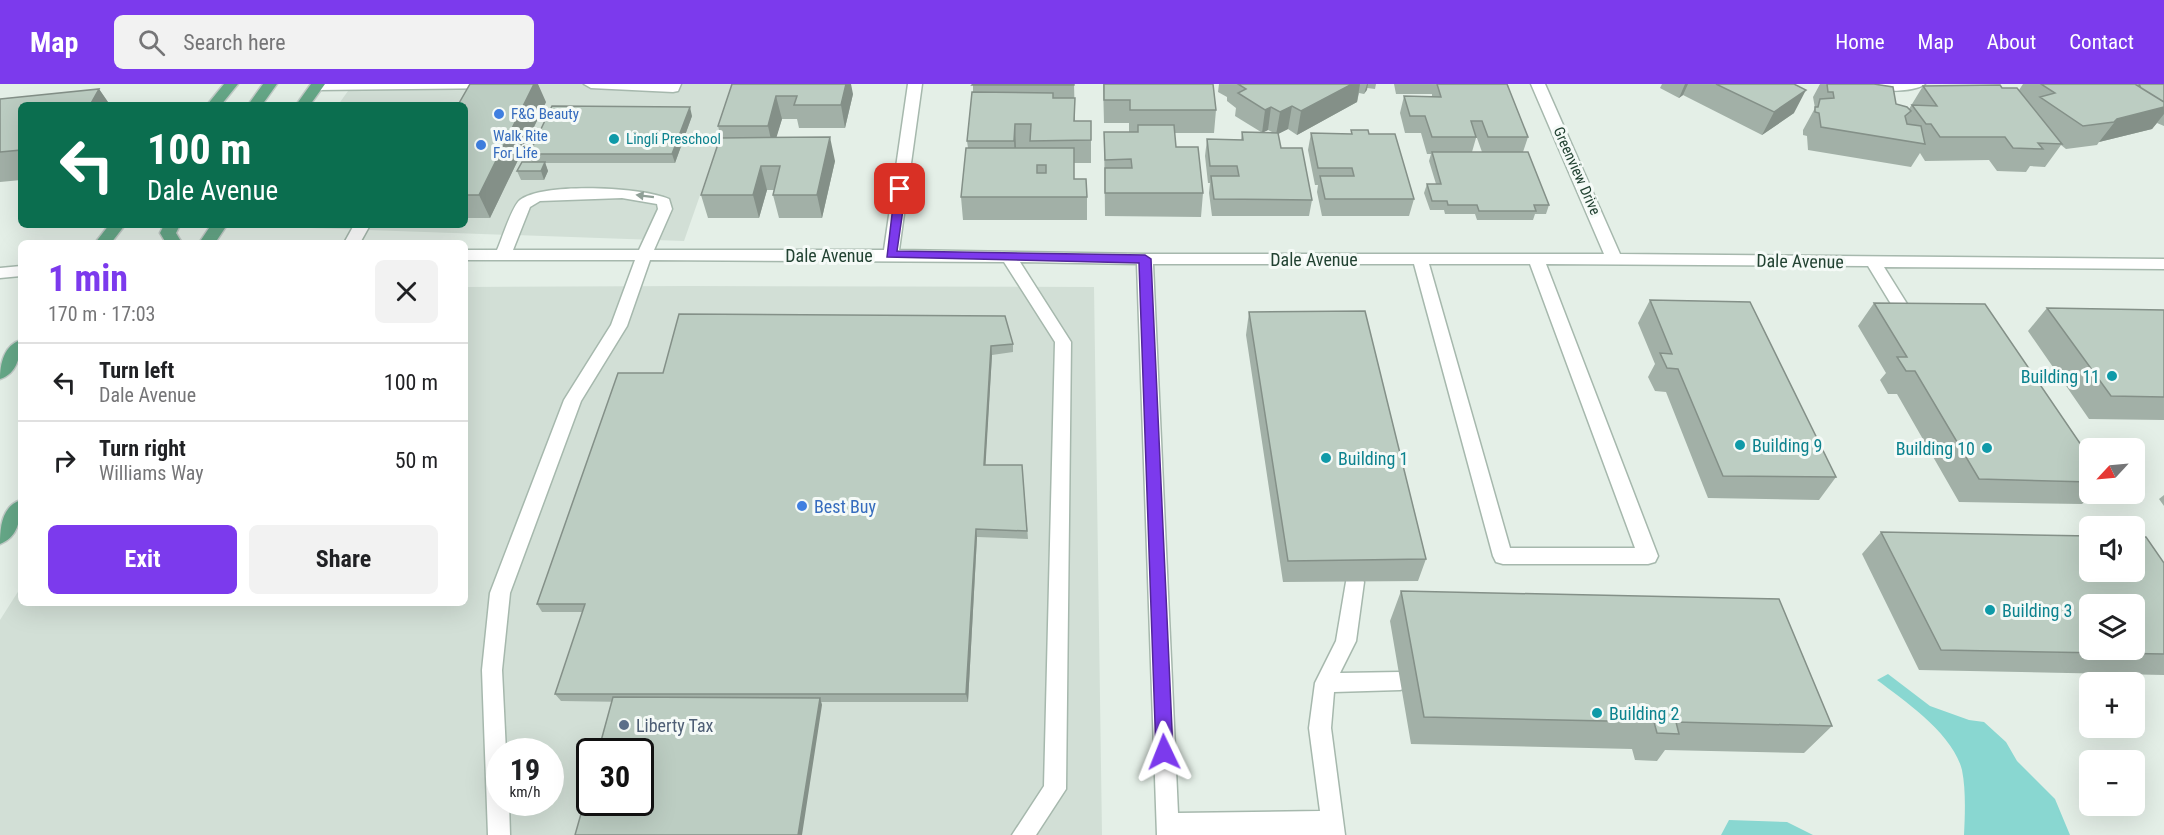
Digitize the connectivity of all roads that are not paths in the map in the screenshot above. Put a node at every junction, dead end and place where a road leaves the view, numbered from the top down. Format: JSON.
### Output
{"nodes":[{"id":1,"x":231,"y":84,"type":"edge"},
{"id":2,"x":270,"y":84,"type":"edge"},
{"id":3,"x":505,"y":84,"type":"edge"},
{"id":4,"x":591,"y":84,"type":"edge"},
{"id":5,"x":674,"y":84,"type":"edge"},
{"id":6,"x":915,"y":84,"type":"edge"},
{"id":7,"x":1538,"y":84,"type":"edge"},
{"id":8,"x":1865,"y":84,"type":"edge"},
{"id":9,"x":1918,"y":84,"type":"edge"},
{"id":10,"x":317,"y":85,"type":"edge"},
{"id":11,"x":216,"y":102,"type":"edge"},
{"id":12,"x":257,"y":102,"type":"edge"},
{"id":13,"x":305,"y":102,"type":"edge"},
{"id":14,"x":115,"y":228,"type":"edge"},
{"id":15,"x":105,"y":240,"type":"edge"},
{"id":16,"x":468,"y":255,"type":"edge"},
{"id":17,"x":503,"y":255,"type":"junction"},
{"id":18,"x":891,"y":255,"type":"junction"},
{"id":19,"x":644,"y":256,"type":"junction"},
{"id":20,"x":1009,"y":257,"type":"junction"},
{"id":21,"x":1145,"y":259,"type":"junction"},
{"id":22,"x":1420,"y":259,"type":"junction"},
{"id":23,"x":1536,"y":259,"type":"junction"},
{"id":24,"x":1614,"y":259,"type":"junction"},
{"id":25,"x":1873,"y":262,"type":"junction"},
{"id":26,"x":2164,"y":264,"type":"edge"},
{"id":27,"x":18,"y":271,"type":"edge"},
{"id":28,"x":0,"y":273,"type":"edge"},
{"id":29,"x":1913,"y":327,"type":"edge"},
{"id":30,"x":18,"y":350,"type":"edge"},
{"id":31,"x":0,"y":373,"type":"edge"},
{"id":32,"x":18,"y":511,"type":"edge"},
{"id":33,"x":0,"y":536,"type":"edge"},
{"id":34,"x":1354,"y":582,"type":"edge"},
{"id":35,"x":1400,"y":681,"type":"dead end"},
{"id":36,"x":1325,"y":683,"type":"junction"},
{"id":37,"x":1333,"y":828,"type":"edge"},
{"id":38,"x":1168,"y":830,"type":"edge"},
{"id":39,"x":499,"y":835,"type":"edge"},
{"id":40,"x":1023,"y":835,"type":"edge"}],
"edges":[{"from":1,"to":11,"type":"main road"},
{"from":2,"to":12,"type":"main road"},
{"from":3,"to":10,"type":"street"},
{"from":4,"to":5,"type":"street"},
{"from":6,"to":18,"type":"street"},
{"from":7,"to":24,"type":"street","name":"Greenview Drive"},
{"from":8,"to":9,"type":"street"},
{"from":10,"to":13,"type":"main road"},
{"from":14,"to":15,"type":"main road"},
{"from":16,"to":17,"type":"street","name":"Dale Avenue"},
{"from":17,"to":19,"type":"street","name":"Dale Avenue"},
{"from":19,"to":17,"type":"street","one_way":true},
{"from":18,"to":19,"type":"street","name":"Dale Avenue"},
{"from":18,"to":20,"type":"street","name":"Dale Avenue"},
{"from":19,"to":39,"type":"street"},
{"from":20,"to":21,"type":"street","name":"Dale Avenue"},
{"from":20,"to":40,"type":"street"},
{"from":21,"to":22,"type":"street","name":"Dale Avenue"},
{"from":21,"to":38,"type":"street"},
{"from":22,"to":23,"type":"street","name":"Dale Avenue"},
{"from":22,"to":23,"type":"street"},
{"from":23,"to":24,"type":"street","name":"Dale Avenue"},
{"from":24,"to":25,"type":"street","name":"Dale Avenue"},
{"from":25,"to":26,"type":"street","name":"Dale Avenue"},
{"from":25,"to":29,"type":"street"},
{"from":27,"to":28,"type":"street"},
{"from":30,"to":31,"type":"main road"},
{"from":32,"to":33,"type":"main road"},
{"from":34,"to":36,"type":"street"},
{"from":35,"to":36,"type":"street"},
{"from":36,"to":37,"type":"street"},
{"from":37,"to":38,"type":"street"}]}
